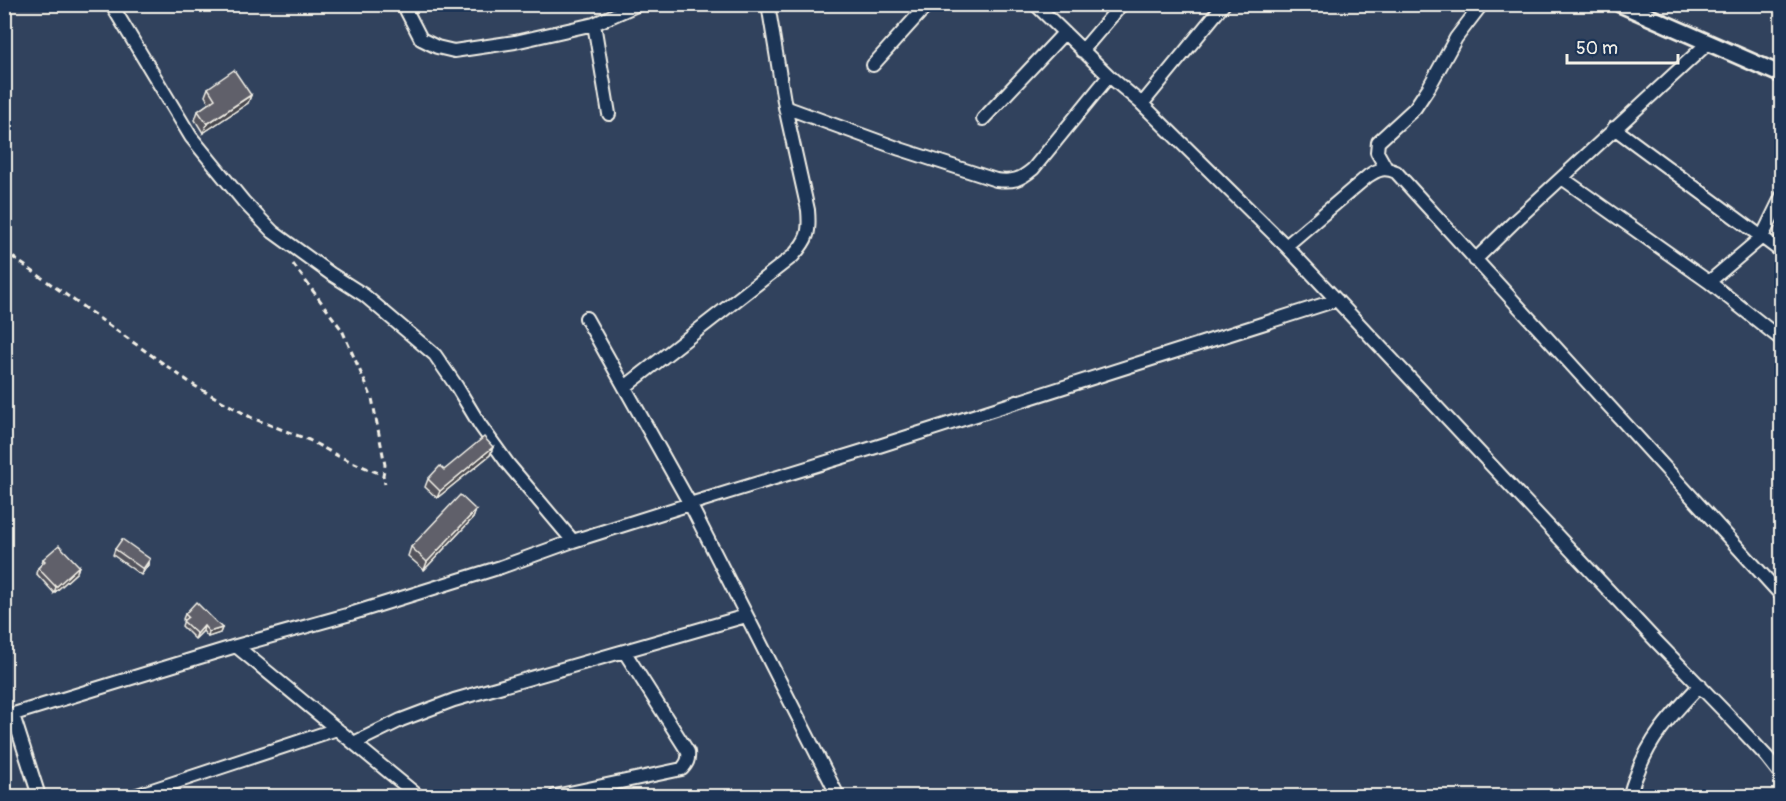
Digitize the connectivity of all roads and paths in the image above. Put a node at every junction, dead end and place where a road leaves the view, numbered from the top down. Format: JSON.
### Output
{"nodes":[{"id":1,"x":111,"y":4,"type":"edge"},
{"id":2,"x":403,"y":4,"type":"edge"},
{"id":3,"x":639,"y":4,"type":"edge"},
{"id":4,"x":768,"y":4,"type":"edge"},
{"id":5,"x":928,"y":4,"type":"edge"},
{"id":6,"x":1035,"y":4,"type":"edge"},
{"id":7,"x":1122,"y":4,"type":"edge"},
{"id":8,"x":1224,"y":4,"type":"edge"},
{"id":9,"x":1482,"y":4,"type":"edge"},
{"id":10,"x":1620,"y":4,"type":"edge"},
{"id":11,"x":594,"y":24,"type":"junction"},
{"id":12,"x":1064,"y":33,"type":"junction"},
{"id":13,"x":1708,"y":43,"type":"junction"},
{"id":14,"x":1082,"y":51,"type":"junction"},
{"id":15,"x":873,"y":66,"type":"dead end"},
{"id":16,"x":1782,"y":75,"type":"edge"},
{"id":17,"x":1109,"y":76,"type":"junction"},
{"id":18,"x":1142,"y":104,"type":"junction"},
{"id":19,"x":785,"y":106,"type":"junction"},
{"id":20,"x":609,"y":114,"type":"dead end"},
{"id":21,"x":983,"y":119,"type":"dead end"},
{"id":22,"x":1614,"y":128,"type":"junction"},
{"id":23,"x":1386,"y":168,"type":"junction"},
{"id":24,"x":1562,"y":178,"type":"junction"},
{"id":25,"x":1782,"y":196,"type":"edge"},
{"id":26,"x":1762,"y":237,"type":"junction"},
{"id":27,"x":1286,"y":246,"type":"junction"},
{"id":28,"x":4,"y":251,"type":"edge"},
{"id":29,"x":1782,"y":252,"type":"edge"},
{"id":30,"x":288,"y":256,"type":"dead end"},
{"id":31,"x":1475,"y":260,"type":"junction"},
{"id":32,"x":1709,"y":282,"type":"junction"},
{"id":33,"x":1336,"y":300,"type":"junction"},
{"id":34,"x":586,"y":318,"type":"dead end"},
{"id":35,"x":1782,"y":340,"type":"edge"},
{"id":36,"x":625,"y":387,"type":"junction"},
{"id":37,"x":383,"y":475,"type":"junction"},
{"id":38,"x":385,"y":484,"type":"dead end"},
{"id":39,"x":690,"y":504,"type":"junction"},
{"id":40,"x":573,"y":542,"type":"junction"},
{"id":41,"x":1782,"y":596,"type":"edge"},
{"id":42,"x":746,"y":616,"type":"junction"},
{"id":43,"x":236,"y":645,"type":"junction"},
{"id":44,"x":624,"y":651,"type":"junction"},
{"id":45,"x":1700,"y":685,"type":"junction"},
{"id":46,"x":9,"y":716,"type":"edge"},
{"id":47,"x":337,"y":729,"type":"junction"},
{"id":48,"x":354,"y":743,"type":"junction"},
{"id":49,"x":1782,"y":776,"type":"edge"},
{"id":50,"x":37,"y":791,"type":"edge"},
{"id":51,"x":26,"y":796,"type":"edge"},
{"id":52,"x":134,"y":796,"type":"edge"},
{"id":53,"x":418,"y":796,"type":"edge"},
{"id":54,"x":555,"y":796,"type":"edge"},
{"id":55,"x":838,"y":796,"type":"edge"},
{"id":56,"x":1630,"y":796,"type":"edge"}],
"edges":[{"from":1,"to":40,"type":"street"},
{"from":2,"to":11,"type":"street"},
{"from":3,"to":11,"type":"street"},
{"from":4,"to":19,"type":"street"},
{"from":5,"to":15,"type":"street"},
{"from":6,"to":12,"type":"street"},
{"from":7,"to":14,"type":"street"},
{"from":8,"to":18,"type":"street"},
{"from":9,"to":23,"type":"street"},
{"from":10,"to":13,"type":"street"},
{"from":11,"to":20,"type":"street"},
{"from":12,"to":14,"type":"street"},
{"from":12,"to":21,"type":"street"},
{"from":13,"to":16,"type":"street"},
{"from":13,"to":22,"type":"street"},
{"from":14,"to":17,"type":"street"},
{"from":17,"to":18,"type":"street"},
{"from":17,"to":19,"type":"street"},
{"from":18,"to":27,"type":"street"},
{"from":19,"to":36,"type":"street"},
{"from":22,"to":24,"type":"street"},
{"from":22,"to":26,"type":"street"},
{"from":23,"to":27,"type":"street"},
{"from":23,"to":31,"type":"street"},
{"from":24,"to":31,"type":"street"},
{"from":24,"to":32,"type":"street"},
{"from":25,"to":26,"type":"street"},
{"from":26,"to":29,"type":"street"},
{"from":26,"to":32,"type":"street"},
{"from":27,"to":33,"type":"street"},
{"from":28,"to":37,"type":"path"},
{"from":30,"to":37,"type":"path"},
{"from":31,"to":41,"type":"street"},
{"from":32,"to":35,"type":"street"},
{"from":33,"to":39,"type":"street"},
{"from":33,"to":45,"type":"street"},
{"from":34,"to":36,"type":"street"},
{"from":36,"to":39,"type":"street"},
{"from":37,"to":38,"type":"path"},
{"from":39,"to":40,"type":"street"},
{"from":39,"to":42,"type":"street"},
{"from":40,"to":43,"type":"street"},
{"from":42,"to":44,"type":"street"},
{"from":42,"to":55,"type":"street"},
{"from":43,"to":46,"type":"street"},
{"from":43,"to":47,"type":"street"},
{"from":44,"to":48,"type":"street"},
{"from":44,"to":54,"type":"street"},
{"from":45,"to":49,"type":"street"},
{"from":45,"to":56,"type":"street"},
{"from":46,"to":50,"type":"street"},
{"from":47,"to":48,"type":"street"},
{"from":47,"to":52,"type":"street"},
{"from":48,"to":53,"type":"street"},
{"from":50,"to":51,"type":"street"}]}
